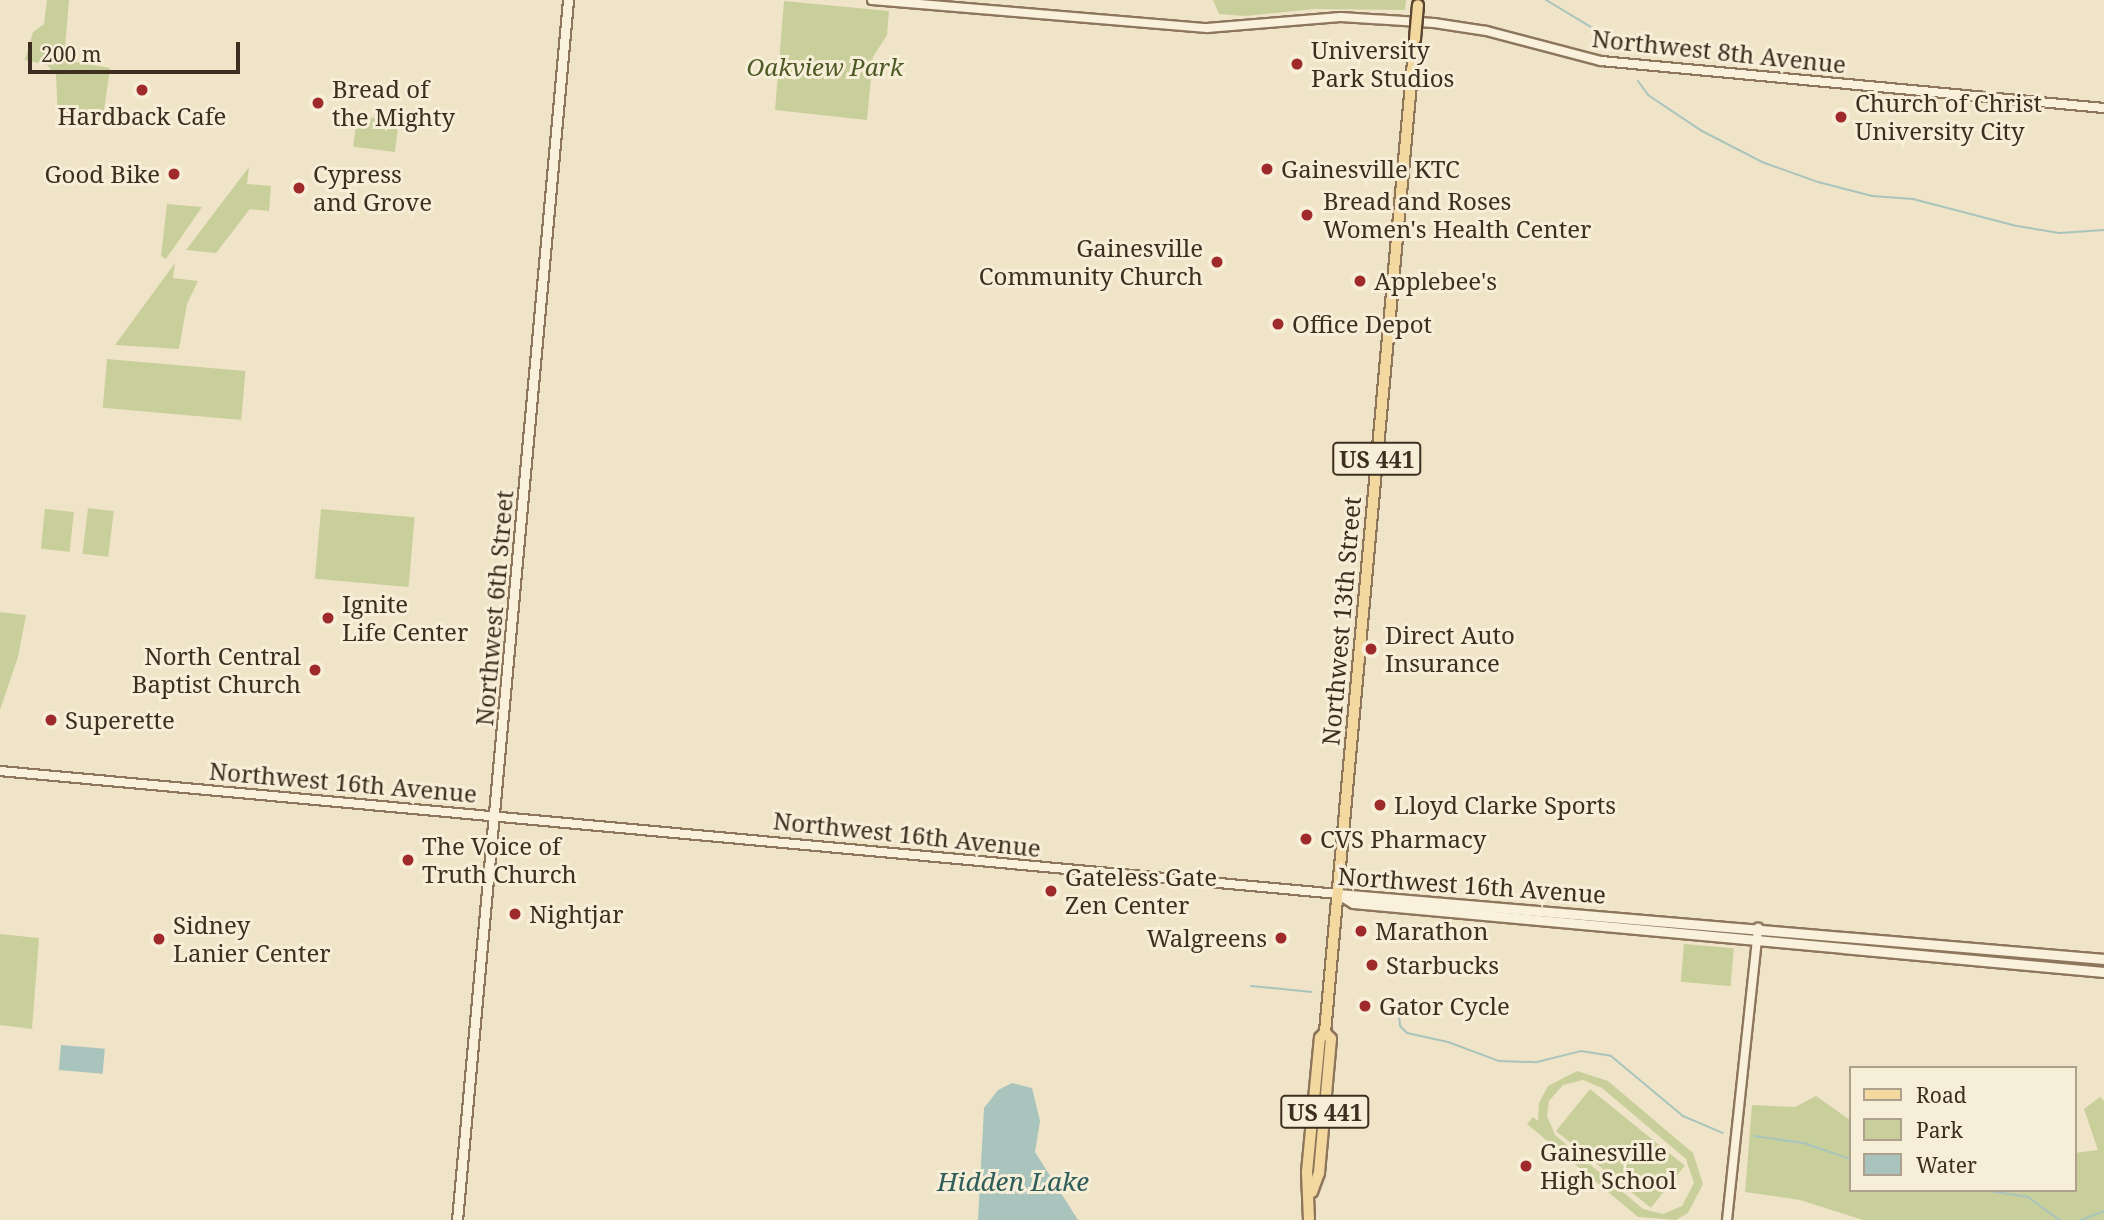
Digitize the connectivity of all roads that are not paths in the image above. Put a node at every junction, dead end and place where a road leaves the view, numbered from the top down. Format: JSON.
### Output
{"nodes":[{"id":1,"x":568,"y":0,"type":"edge"},
{"id":2,"x":872,"y":0,"type":"edge"},
{"id":3,"x":1418,"y":2,"type":"edge"},
{"id":4,"x":2104,"y":107,"type":"edge"},
{"id":5,"x":0,"y":771,"type":"edge"},
{"id":6,"x":494,"y":814,"type":"junction"},
{"id":7,"x":1338,"y":894,"type":"junction"},
{"id":8,"x":1548,"y":909,"type":"junction"},
{"id":9,"x":1625,"y":916,"type":"junction"},
{"id":10,"x":1545,"y":921,"type":"junction"},
{"id":11,"x":1622,"y":928,"type":"junction"},
{"id":12,"x":1758,"y":928,"type":"junction"},
{"id":13,"x":1756,"y":941,"type":"junction"},
{"id":14,"x":2104,"y":959,"type":"edge"},
{"id":15,"x":2104,"y":972,"type":"edge"},
{"id":16,"x":1325,"y":1032,"type":"junction"},
{"id":17,"x":1314,"y":1093,"type":"junction"},
{"id":18,"x":1319,"y":1173,"type":"junction"},
{"id":19,"x":1311,"y":1192,"type":"junction"},
{"id":20,"x":457,"y":1220,"type":"edge"},
{"id":21,"x":1309,"y":1220,"type":"edge"},
{"id":22,"x":1727,"y":1220,"type":"edge"}],
"edges":[{"from":1,"to":6,"type":"main road","name":"Northwest 6th Street"},
{"from":2,"to":4,"type":"street","name":"Northwest 8th Avenue"},
{"from":3,"to":7,"type":"main road","name":"Northwest 13th Street","number":"US 441","bridge":true},
{"from":5,"to":6,"type":"street","name":"Northwest 16th Avenue"},
{"from":6,"to":7,"type":"street","name":"Northwest 16th Avenue"},
{"from":6,"to":20,"type":"main road","name":"Northwest 6th Street"},
{"from":7,"to":8,"type":"main road","name":"Northwest 16th Avenue"},
{"from":7,"to":10,"type":"main road","name":"Northwest 16th Avenue"},
{"from":7,"to":16,"type":"main road","name":"Northwest 13th Street","number":"US 441"},
{"from":8,"to":9,"type":"main road","name":"Northwest 16th Avenue"},
{"from":8,"to":10,"type":"main road"},
{"from":9,"to":11,"type":"main road"},
{"from":9,"to":12,"type":"main road","name":"Northwest 16th Avenue"},
{"from":10,"to":11,"type":"main road","name":"Northwest 16th Avenue"},
{"from":11,"to":13,"type":"main road","name":"Northwest 16th Avenue"},
{"from":12,"to":13,"type":"street"},
{"from":12,"to":14,"type":"main road","name":"Northwest 16th Avenue"},
{"from":13,"to":15,"type":"main road","name":"Northwest 16th Avenue"},
{"from":13,"to":22,"type":"street"},
{"from":16,"to":17,"type":"main road","name":"Northwest 13th Street","number":"US 441"},
{"from":16,"to":18,"type":"main road","name":"Northwest 13th Street","number":"US 441"},
{"from":17,"to":18,"type":"main road"},
{"from":17,"to":19,"type":"main road","name":"Northwest 13th Street","number":"US 441"},
{"from":18,"to":19,"type":"main road","name":"Northwest 13th Street","number":"US 441"},
{"from":19,"to":21,"type":"main road","name":"Northwest 13th Street","number":"US 441"}]}
